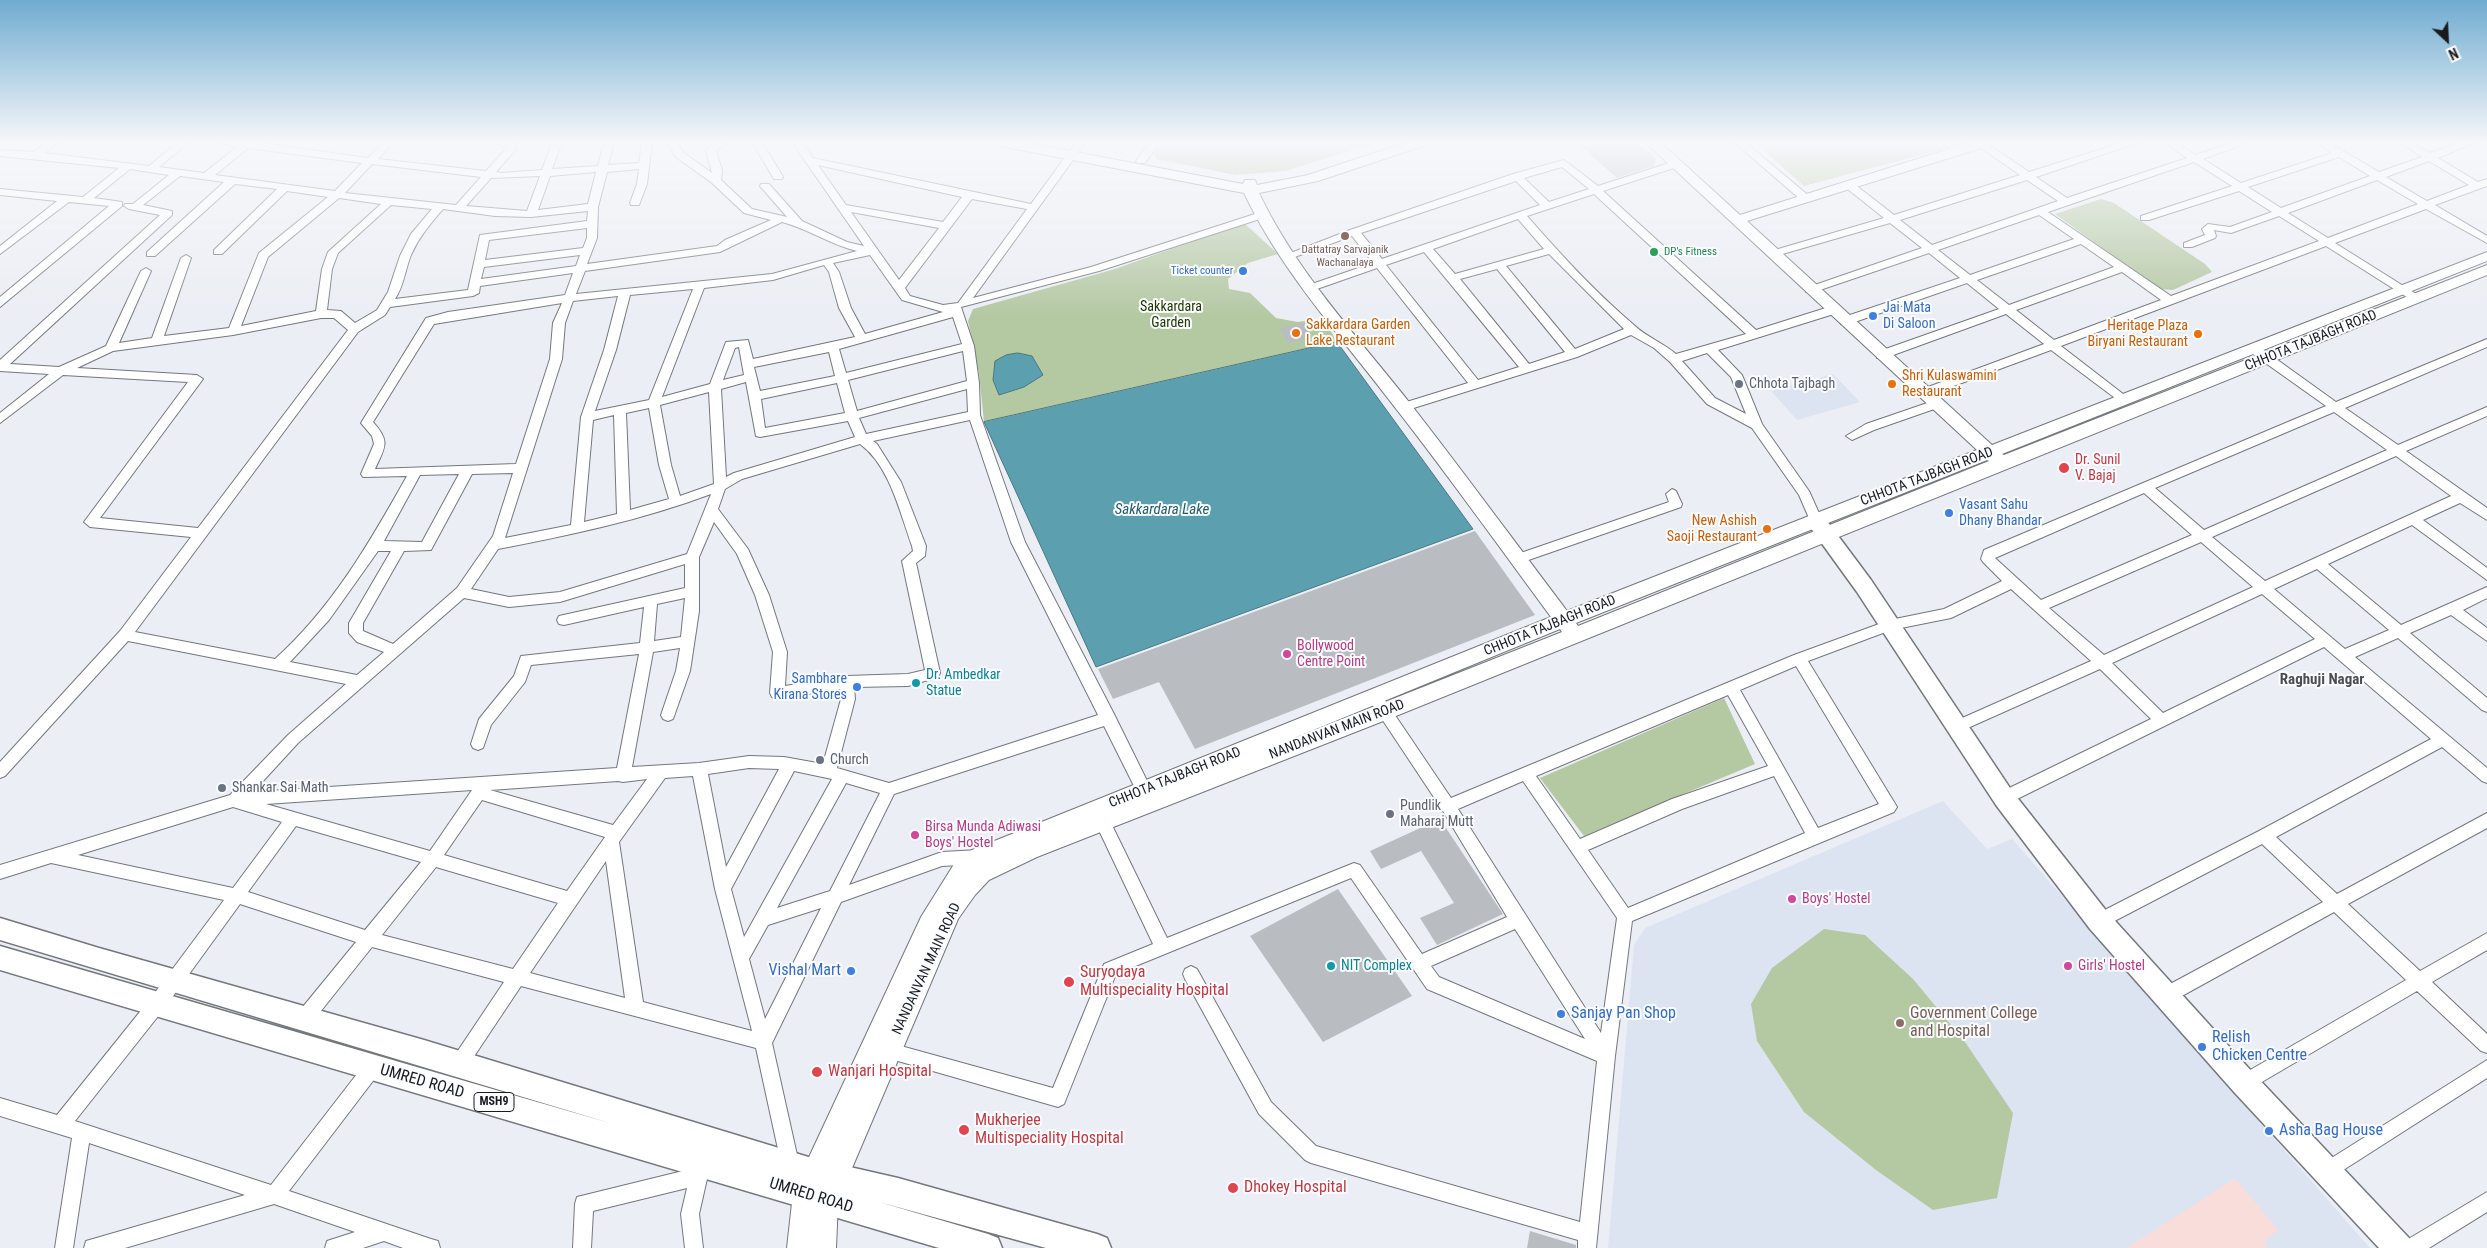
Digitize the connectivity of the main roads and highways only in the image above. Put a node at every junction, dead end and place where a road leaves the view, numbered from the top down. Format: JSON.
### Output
{"nodes":[{"id":1,"x":1256,"y":200,"type":"edge"},
{"id":2,"x":1715,"y":200,"type":"edge"},
{"id":3,"x":1798,"y":200,"type":"edge"},
{"id":4,"x":1737,"y":220,"type":"junction"},
{"id":5,"x":2487,"y":256,"type":"edge"},
{"id":6,"x":2487,"y":270,"type":"edge"},
{"id":7,"x":2129,"y":405,"type":"junction"},
{"id":8,"x":1995,"y":458,"type":"junction"},
{"id":9,"x":1821,"y":528,"type":"junction"},
{"id":10,"x":1568,"y":628,"type":"junction"},
{"id":11,"x":1147,"y":797,"type":"junction"},
{"id":12,"x":1,"y":930,"type":"edge"},
{"id":13,"x":0,"y":958,"type":"edge"},
{"id":14,"x":705,"y":1160,"type":"junction"},
{"id":15,"x":808,"y":1182,"type":"junction"},
{"id":16,"x":800,"y":1248,"type":"edge"},
{"id":17,"x":823,"y":1248,"type":"edge"},
{"id":18,"x":988,"y":1248,"type":"edge"},
{"id":19,"x":1097,"y":1248,"type":"edge"},
{"id":20,"x":2399,"y":1248,"type":"edge"}],
"edges":[{"from":1,"to":10,"type":"main road"},
{"from":2,"to":4,"type":"main road"},
{"from":3,"to":4,"type":"main road"},
{"from":4,"to":8,"type":"main road"},
{"from":5,"to":7,"type":"main road"},
{"from":6,"to":7,"type":"main road","name":"CHHOTA TAJBAGH ROAD"},
{"from":7,"to":8,"type":"main road","name":"CHHOTA TAJBAGH ROAD"},
{"from":8,"to":9,"type":"main road","name":"CHHOTA TAJBAGH ROAD"},
{"from":9,"to":10,"type":"main road","name":"CHHOTA TAJBAGH ROAD"},
{"from":9,"to":20,"type":"main road"},
{"from":10,"to":11,"type":"main road","name":"NANDANVAN MAIN ROAD"},
{"from":11,"to":15,"type":"main road","name":"NANDANVAN MAIN ROAD"},
{"from":11,"to":15,"type":"main road","name":"CHHOTA TAJBAGH ROAD"},
{"from":12,"to":14,"type":"main road"},
{"from":13,"to":14,"type":"main road","name":"UMRED ROAD","number":"MSH9"},
{"from":14,"to":15,"type":"main road","name":"UMRED ROAD","number":"MSH9"},
{"from":15,"to":16,"type":"main road"},
{"from":15,"to":17,"type":"main road","name":"NANDANVAN MAIN ROAD"},
{"from":15,"to":18,"type":"main road","name":"UMRED ROAD","number":"MSH9"},
{"from":15,"to":19,"type":"main road"}]}
